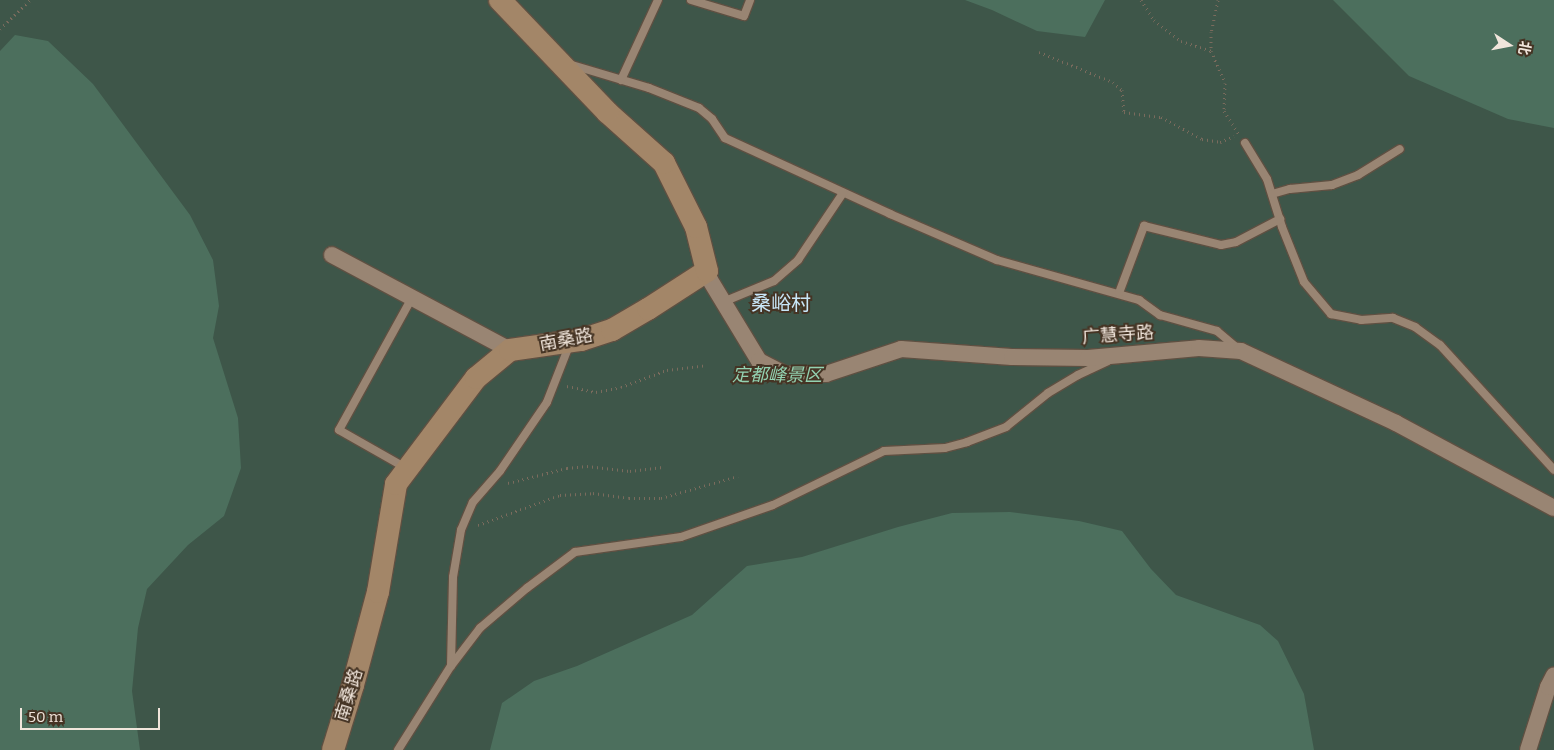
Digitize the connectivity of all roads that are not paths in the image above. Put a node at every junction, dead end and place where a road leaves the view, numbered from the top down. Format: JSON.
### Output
{"nodes":[{"id":1,"x":658,"y":0,"type":"edge"},
{"id":2,"x":691,"y":0,"type":"edge"},
{"id":3,"x":750,"y":0,"type":"edge"},
{"id":4,"x":508,"y":3,"type":"edge"},
{"id":5,"x":558,"y":61,"type":"junction"},
{"id":6,"x":621,"y":80,"type":"junction"},
{"id":7,"x":1245,"y":143,"type":"road end"},
{"id":8,"x":1400,"y":149,"type":"dead end"},
{"id":9,"x":843,"y":193,"type":"junction"},
{"id":10,"x":1272,"y":194,"type":"junction"},
{"id":11,"x":1280,"y":219,"type":"junction"},
{"id":12,"x":332,"y":255,"type":"dead end"},
{"id":13,"x":707,"y":271,"type":"junction"},
{"id":14,"x":1119,"y":294,"type":"junction"},
{"id":15,"x":412,"y":298,"type":"junction"},
{"id":16,"x":723,"y":302,"type":"junction"},
{"id":17,"x":571,"y":341,"type":"junction"},
{"id":18,"x":510,"y":350,"type":"junction"},
{"id":19,"x":1241,"y":351,"type":"junction"},
{"id":20,"x":1121,"y":355,"type":"junction"},
{"id":21,"x":408,"y":468,"type":"junction"},
{"id":22,"x":1554,"y":470,"type":"edge"},
{"id":23,"x":1554,"y":508,"type":"edge"},
{"id":24,"x":451,"y":666,"type":"junction"},
{"id":25,"x":1554,"y":675,"type":"edge"},
{"id":26,"x":332,"y":750,"type":"edge"},
{"id":27,"x":398,"y":750,"type":"edge"},
{"id":28,"x":1528,"y":750,"type":"edge"}],
"edges":[{"from":1,"to":6,"type":"lane"},
{"from":2,"to":3,"type":"lane"},
{"from":4,"to":5,"type":"street"},
{"from":5,"to":6,"type":"lane"},
{"from":5,"to":13,"type":"street"},
{"from":6,"to":9,"type":"lane"},
{"from":7,"to":10,"type":"lane"},
{"from":8,"to":10,"type":"lane"},
{"from":9,"to":14,"type":"lane"},
{"from":9,"to":16,"type":"lane"},
{"from":10,"to":11,"type":"lane"},
{"from":11,"to":14,"type":"lane"},
{"from":11,"to":22,"type":"lane"},
{"from":12,"to":15,"type":"street"},
{"from":13,"to":16,"type":"street","name":"广慧寺路"},
{"from":13,"to":17,"type":"street","name":"南桑路"},
{"from":14,"to":19,"type":"lane"},
{"from":15,"to":18,"type":"street"},
{"from":15,"to":21,"type":"lane"},
{"from":16,"to":20,"type":"street","name":"广慧寺路"},
{"from":17,"to":18,"type":"street","name":"南桑路"},
{"from":17,"to":24,"type":"lane"},
{"from":18,"to":21,"type":"street","name":"南桑路"},
{"from":19,"to":20,"type":"street","name":"广慧寺路"},
{"from":19,"to":23,"type":"street","name":"广慧寺路"},
{"from":20,"to":24,"type":"lane"},
{"from":21,"to":26,"type":"street","name":"南桑路"},
{"from":24,"to":27,"type":"lane"},
{"from":25,"to":28,"type":"street"}]}
